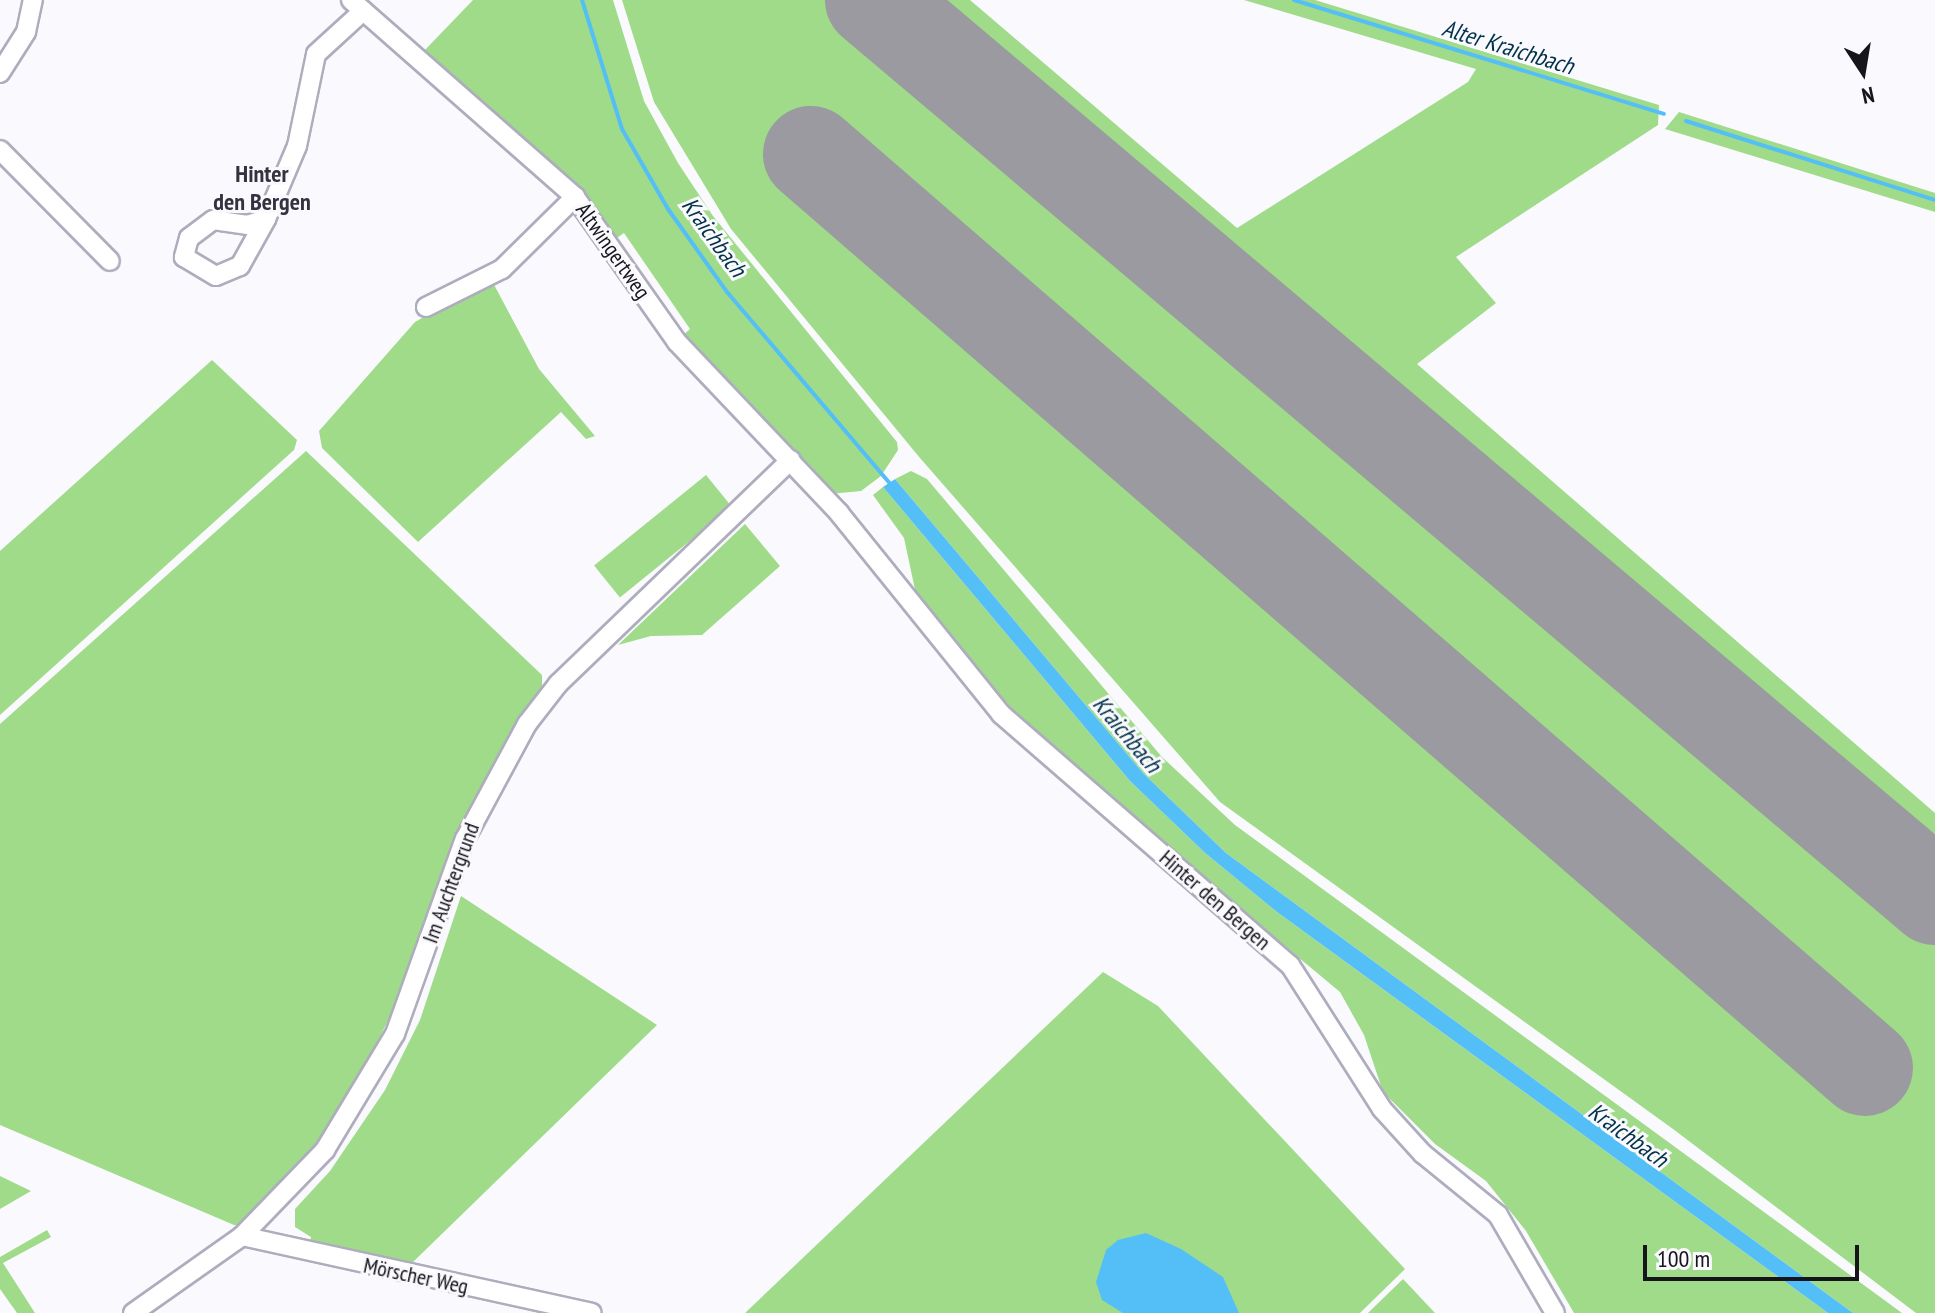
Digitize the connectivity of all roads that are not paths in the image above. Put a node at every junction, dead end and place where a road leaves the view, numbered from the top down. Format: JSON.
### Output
{"nodes":[{"id":1,"x":33,"y":0,"type":"edge"},
{"id":2,"x":357,"y":6,"type":"edge"},
{"id":3,"x":0,"y":73,"type":"edge"},
{"id":4,"x":0,"y":150,"type":"edge"},
{"id":5,"x":575,"y":197,"type":"junction"},
{"id":6,"x":266,"y":219,"type":"dead end"},
{"id":7,"x":110,"y":261,"type":"dead end"},
{"id":8,"x":426,"y":307,"type":"dead end"},
{"id":9,"x":791,"y":460,"type":"junction"},
{"id":10,"x":839,"y":513,"type":"joint"},
{"id":11,"x":242,"y":1236,"type":"junction"},
{"id":12,"x":133,"y":1313,"type":"edge"},
{"id":13,"x":592,"y":1313,"type":"edge"},
{"id":14,"x":1555,"y":1313,"type":"edge"}],
"edges":[{"from":1,"to":3,"type":"street"},
{"from":2,"to":5,"type":"street","name":"Altwingertweg"},
{"from":2,"to":6,"type":"street","name":"Altwingertweg"},
{"from":4,"to":7,"type":"street"},
{"from":5,"to":8,"type":"street"},
{"from":5,"to":9,"type":"street","name":"Altwingertweg"},
{"from":9,"to":10,"type":"street","name":"Altwingertweg"},
{"from":9,"to":11,"type":"street","name":"Im Auchtergrund"},
{"from":10,"to":14,"type":"street","name":"Hinter den Bergen"},
{"from":11,"to":12,"type":"street","name":"Im Auchtergrund"},
{"from":11,"to":13,"type":"street","name":"Mörscher Weg"}]}
